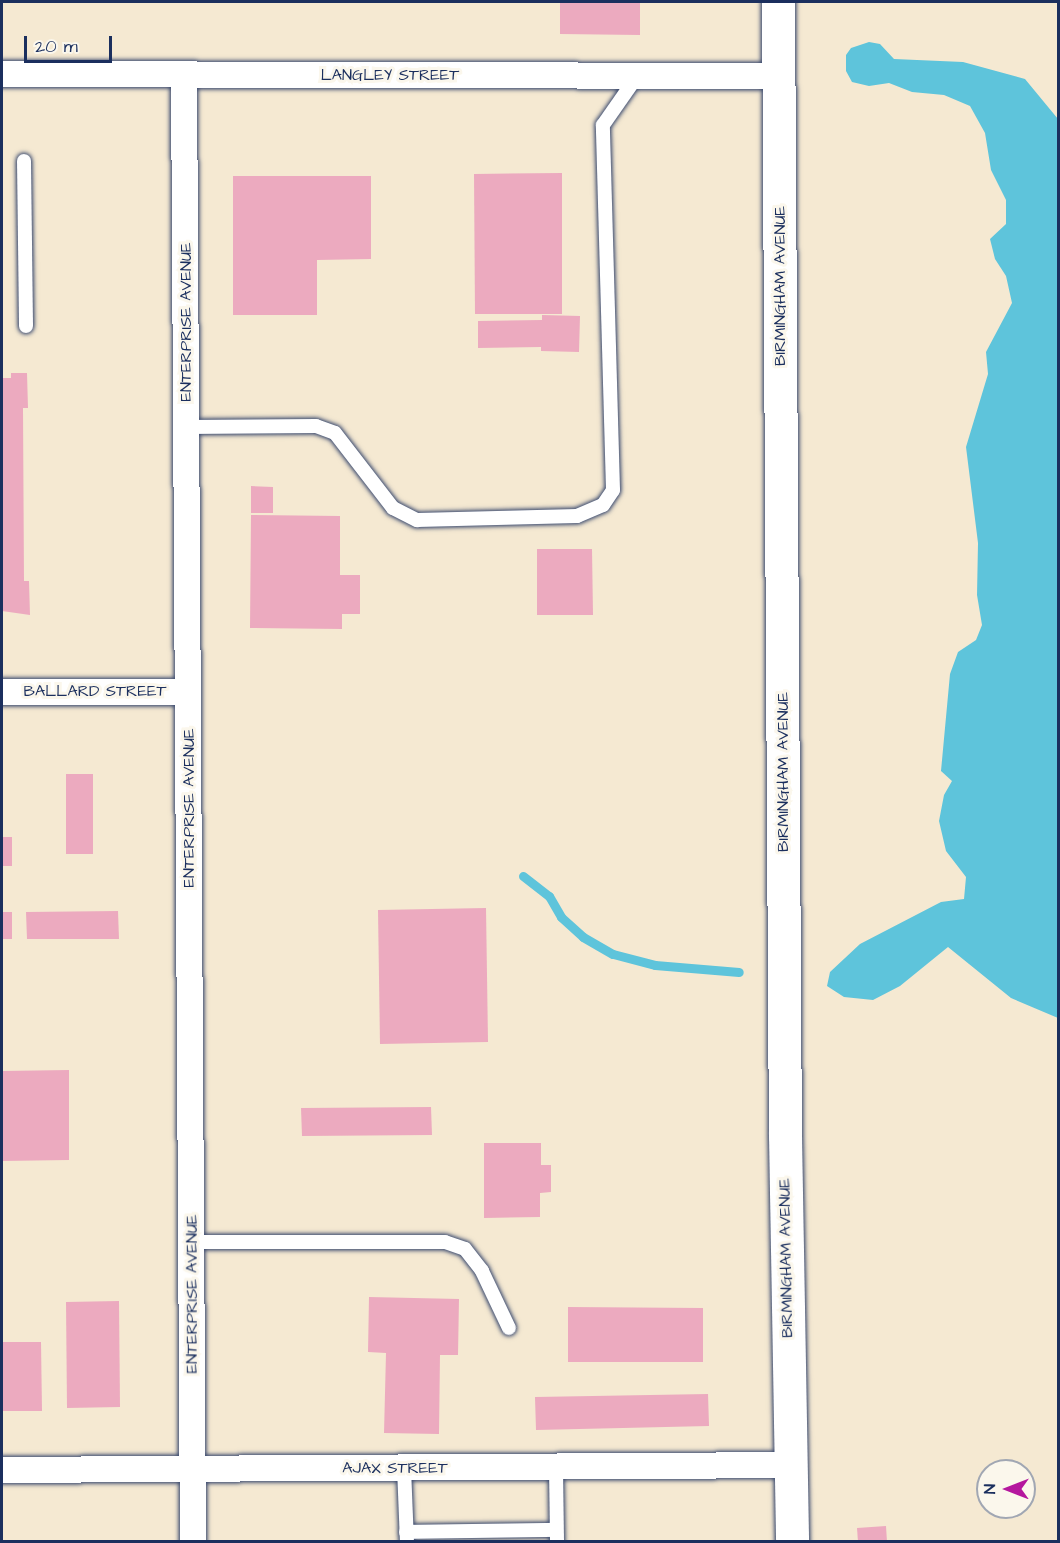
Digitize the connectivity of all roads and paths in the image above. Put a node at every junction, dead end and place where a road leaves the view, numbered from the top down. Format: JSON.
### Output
{"nodes":[{"id":1,"x":778,"y":2,"type":"edge"},
{"id":2,"x":2,"y":74,"type":"edge"},
{"id":3,"x":184,"y":75,"type":"junction"},
{"id":4,"x":638,"y":75,"type":"junction"},
{"id":5,"x":779,"y":76,"type":"junction"},
{"id":6,"x":24,"y":161,"type":"dead end"},
{"id":7,"x":26,"y":326,"type":"dead end"},
{"id":8,"x":186,"y":427,"type":"junction"},
{"id":9,"x":2,"y":692,"type":"edge"},
{"id":10,"x":188,"y":692,"type":"junction"},
{"id":11,"x":191,"y":1242,"type":"junction"},
{"id":12,"x":509,"y":1328,"type":"dead end"},
{"id":13,"x":788,"y":1465,"type":"junction"},
{"id":14,"x":193,"y":1468,"type":"junction"},
{"id":15,"x":404,"y":1468,"type":"junction"},
{"id":16,"x":556,"y":1468,"type":"junction"},
{"id":17,"x":2,"y":1470,"type":"edge"},
{"id":18,"x":556,"y":1536,"type":"edge"},
{"id":19,"x":406,"y":1537,"type":"edge"},
{"id":20,"x":193,"y":1542,"type":"edge"},
{"id":21,"x":792,"y":1542,"type":"edge"}],
"edges":[{"from":1,"to":5,"type":"main road","name":"BIRMINGHAM AVENUE"},
{"from":2,"to":3,"type":"street","name":"LANGLEY STREET"},
{"from":3,"to":4,"type":"street","name":"LANGLEY STREET"},
{"from":3,"to":8,"type":"street","name":"ENTERPRISE AVENUE"},
{"from":4,"to":5,"type":"street","name":"LANGLEY STREET"},
{"from":4,"to":8,"type":"lane"},
{"from":5,"to":13,"type":"main road","name":"BIRMINGHAM AVENUE"},
{"from":6,"to":7,"type":"lane"},
{"from":8,"to":10,"type":"street","name":"ENTERPRISE AVENUE"},
{"from":9,"to":10,"type":"street","name":"BALLARD STREET"},
{"from":10,"to":11,"type":"street","name":"ENTERPRISE AVENUE"},
{"from":11,"to":12,"type":"lane"},
{"from":11,"to":14,"type":"street","name":"ENTERPRISE AVENUE"},
{"from":13,"to":16,"type":"street","name":"AJAX STREET"},
{"from":13,"to":21,"type":"main road","name":"BIRMINGHAM AVENUE"},
{"from":14,"to":15,"type":"street","name":"AJAX STREET"},
{"from":14,"to":17,"type":"street","name":"AJAX STREET"},
{"from":14,"to":20,"type":"street","name":"ENTERPRISE AVENUE"},
{"from":15,"to":16,"type":"street","name":"AJAX STREET"},
{"from":15,"to":19,"type":"lane"},
{"from":16,"to":18,"type":"lane"},
{"from":18,"to":19,"type":"lane"}]}
